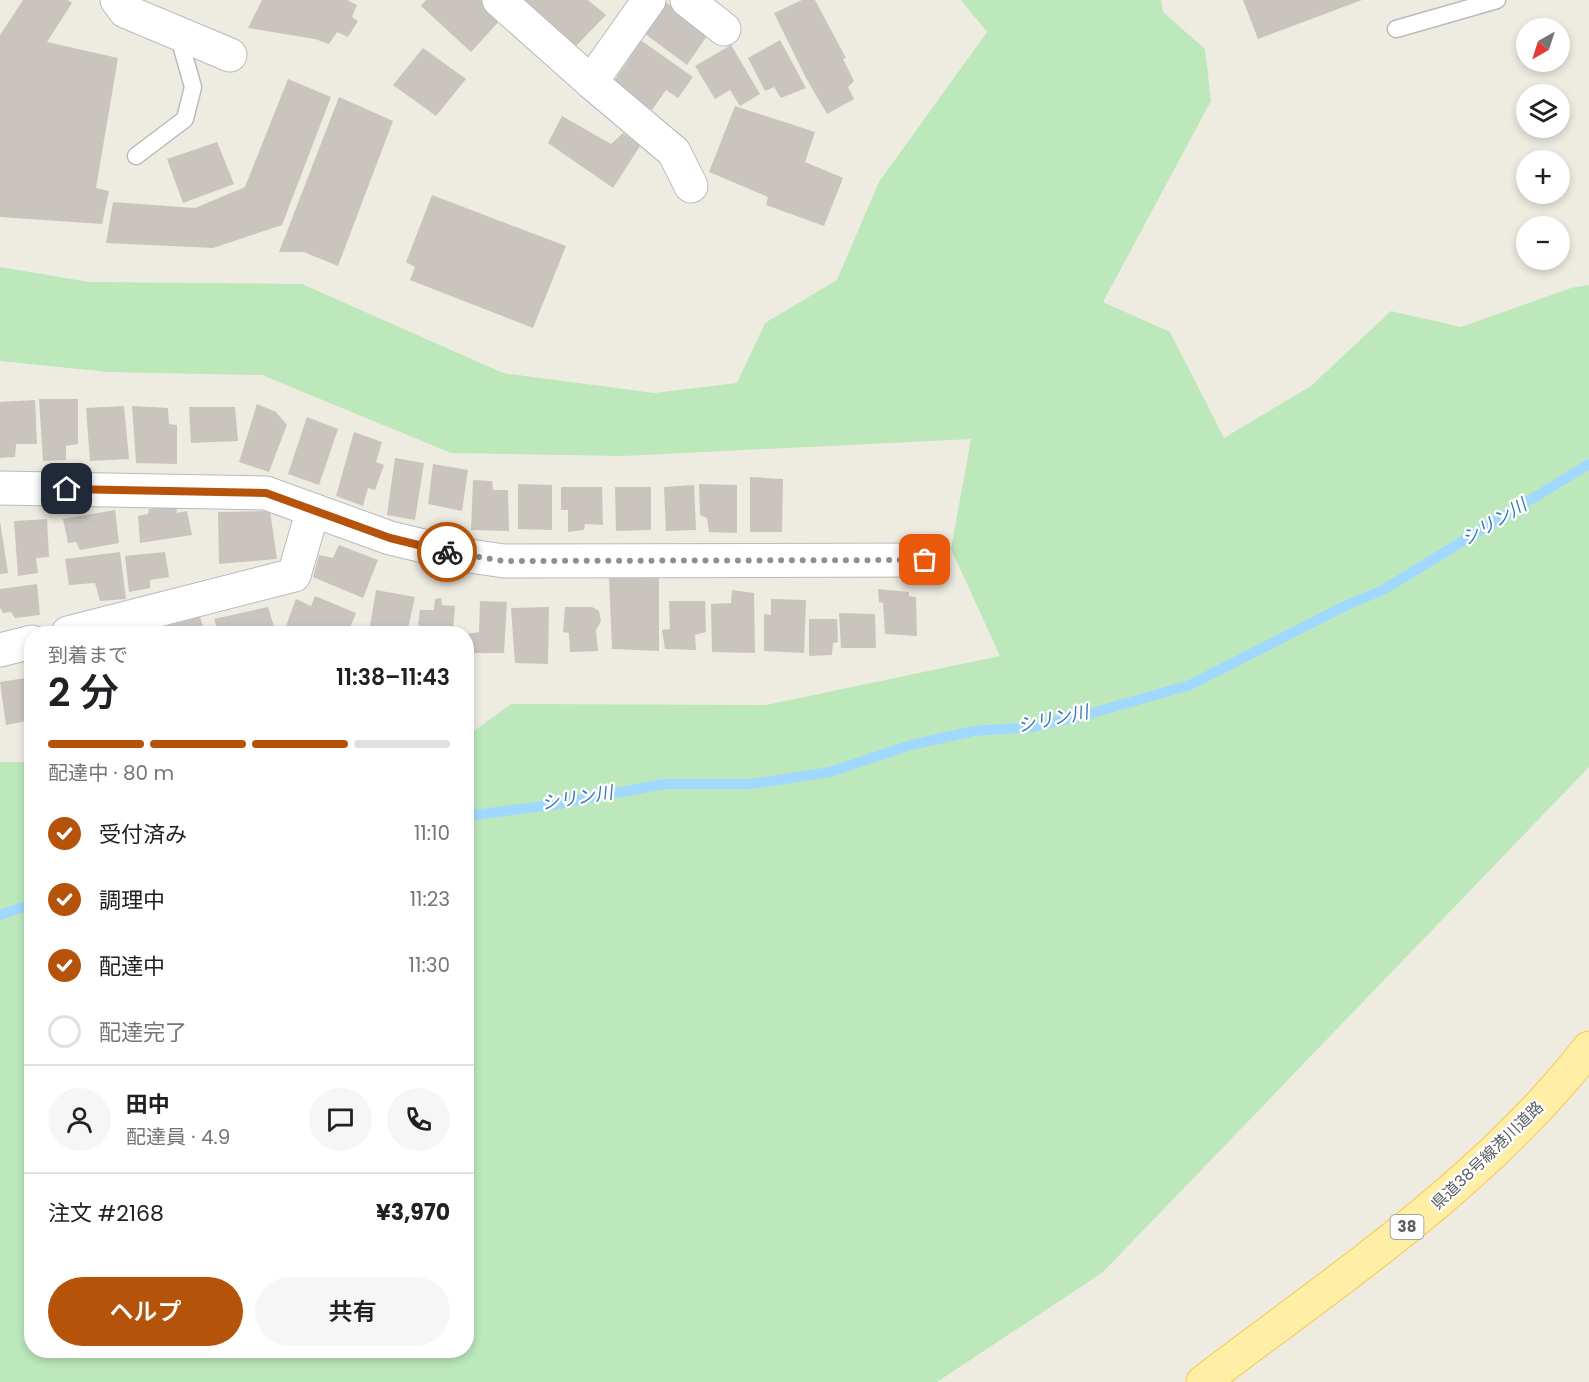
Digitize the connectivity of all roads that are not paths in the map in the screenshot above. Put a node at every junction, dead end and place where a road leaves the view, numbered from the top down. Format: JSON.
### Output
{"nodes":[{"id":1,"x":117,"y":0,"type":"edge"},
{"id":2,"x":499,"y":0,"type":"edge"},
{"id":3,"x":687,"y":0,"type":"edge"},
{"id":4,"x":1497,"y":0,"type":"edge"},
{"id":5,"x":635,"y":6,"type":"edge"},
{"id":6,"x":724,"y":29,"type":"dead end"},
{"id":7,"x":1396,"y":29,"type":"dead end"},
{"id":8,"x":178,"y":33,"type":"junction"},
{"id":9,"x":230,"y":56,"type":"dead end"},
{"id":10,"x":591,"y":82,"type":"junction"},
{"id":11,"x":136,"y":156,"type":"dead end"},
{"id":12,"x":692,"y":186,"type":"dead end"},
{"id":13,"x":0,"y":488,"type":"edge"},
{"id":14,"x":313,"y":510,"type":"junction"},
{"id":15,"x":925,"y":560,"type":"dead end"},
{"id":16,"x":95,"y":626,"type":"edge"},
{"id":17,"x":24,"y":644,"type":"edge"},
{"id":18,"x":0,"y":650,"type":"edge"},
{"id":19,"x":1589,"y":1048,"type":"edge"},
{"id":20,"x":1203,"y":1382,"type":"edge"}],
"edges":[{"from":1,"to":8,"type":"street"},
{"from":2,"to":10,"type":"street"},
{"from":3,"to":6,"type":"street"},
{"from":4,"to":7,"type":"lane"},
{"from":5,"to":10,"type":"street"},
{"from":8,"to":9,"type":"street"},
{"from":8,"to":11,"type":"lane"},
{"from":10,"to":12,"type":"street"},
{"from":13,"to":14,"type":"street"},
{"from":14,"to":15,"type":"street"},
{"from":14,"to":16,"type":"street"},
{"from":17,"to":18,"type":"street"},
{"from":19,"to":20,"type":"main road","name":"県道38号線港川道路","number":"38"}]}
